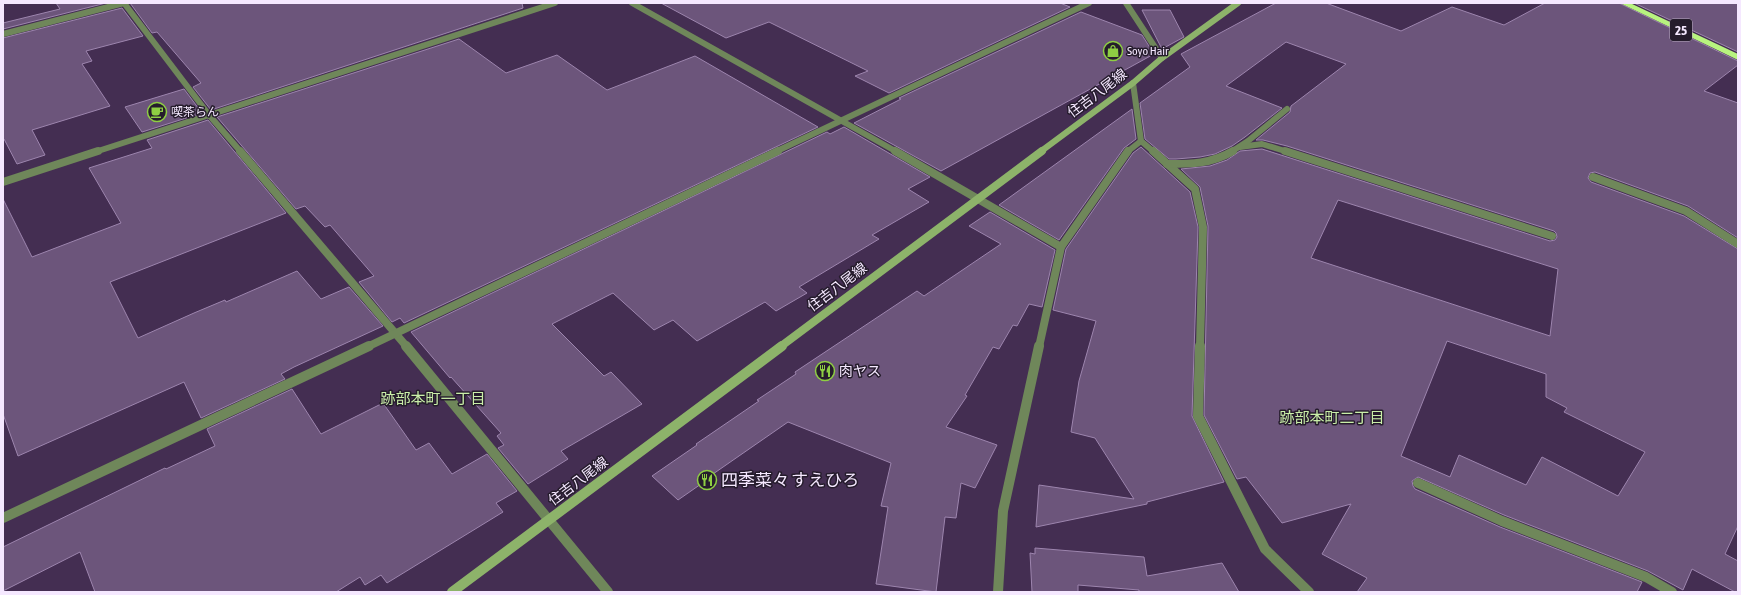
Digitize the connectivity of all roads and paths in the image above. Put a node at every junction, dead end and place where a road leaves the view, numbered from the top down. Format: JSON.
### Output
{"nodes":[{"id":1,"x":124,"y":3,"type":"edge"},
{"id":2,"x":554,"y":3,"type":"edge"},
{"id":3,"x":632,"y":3,"type":"edge"},
{"id":4,"x":1089,"y":3,"type":"edge"},
{"id":5,"x":1126,"y":3,"type":"edge"},
{"id":6,"x":1238,"y":3,"type":"edge"},
{"id":7,"x":1624,"y":3,"type":"edge"},
{"id":8,"x":3,"y":34,"type":"edge"},
{"id":9,"x":1738,"y":57,"type":"edge"},
{"id":10,"x":1162,"y":58,"type":"junction"},
{"id":11,"x":1133,"y":82,"type":"junction"},
{"id":12,"x":1287,"y":109,"type":"dead end"},
{"id":13,"x":209,"y":115,"type":"junction"},
{"id":14,"x":842,"y":121,"type":"junction"},
{"id":15,"x":1141,"y":141,"type":"junction"},
{"id":16,"x":1240,"y":147,"type":"junction"},
{"id":17,"x":1167,"y":164,"type":"junction"},
{"id":18,"x":1593,"y":177,"type":"dead end"},
{"id":19,"x":3,"y":182,"type":"edge"},
{"id":20,"x":978,"y":198,"type":"junction"},
{"id":21,"x":1552,"y":236,"type":"dead end"},
{"id":22,"x":1738,"y":244,"type":"edge"},
{"id":23,"x":1061,"y":247,"type":"junction"},
{"id":24,"x":396,"y":333,"type":"junction"},
{"id":25,"x":1418,"y":483,"type":"dead end"},
{"id":26,"x":3,"y":518,"type":"edge"},
{"id":27,"x":549,"y":519,"type":"junction"},
{"id":28,"x":452,"y":592,"type":"edge"},
{"id":29,"x":608,"y":592,"type":"edge"},
{"id":30,"x":998,"y":592,"type":"edge"},
{"id":31,"x":1309,"y":592,"type":"edge"},
{"id":32,"x":1672,"y":592,"type":"edge"}],
"edges":[{"from":1,"to":8,"type":"street"},
{"from":1,"to":13,"type":"street"},
{"from":2,"to":13,"type":"street"},
{"from":3,"to":14,"type":"street"},
{"from":4,"to":14,"type":"street"},
{"from":5,"to":10,"type":"street"},
{"from":6,"to":10,"type":"main road","name":"住吉八尾線"},
{"from":7,"to":9,"type":"highway","number":"25"},
{"from":10,"to":11,"type":"main road","name":"住吉八尾線"},
{"from":11,"to":15,"type":"street"},
{"from":11,"to":20,"type":"main road","name":"住吉八尾線"},
{"from":12,"to":16,"type":"street"},
{"from":13,"to":19,"type":"street"},
{"from":13,"to":24,"type":"street"},
{"from":14,"to":20,"type":"street"},
{"from":14,"to":24,"type":"street"},
{"from":15,"to":17,"type":"street"},
{"from":15,"to":23,"type":"street"},
{"from":16,"to":17,"type":"street"},
{"from":16,"to":21,"type":"street"},
{"from":17,"to":31,"type":"street"},
{"from":18,"to":22,"type":"street"},
{"from":20,"to":23,"type":"street"},
{"from":20,"to":27,"type":"main road","name":"住吉八尾線"},
{"from":23,"to":30,"type":"street"},
{"from":24,"to":26,"type":"street"},
{"from":24,"to":27,"type":"street"},
{"from":25,"to":32,"type":"street"},
{"from":27,"to":28,"type":"main road","name":"住吉八尾線"},
{"from":27,"to":29,"type":"street"}]}
